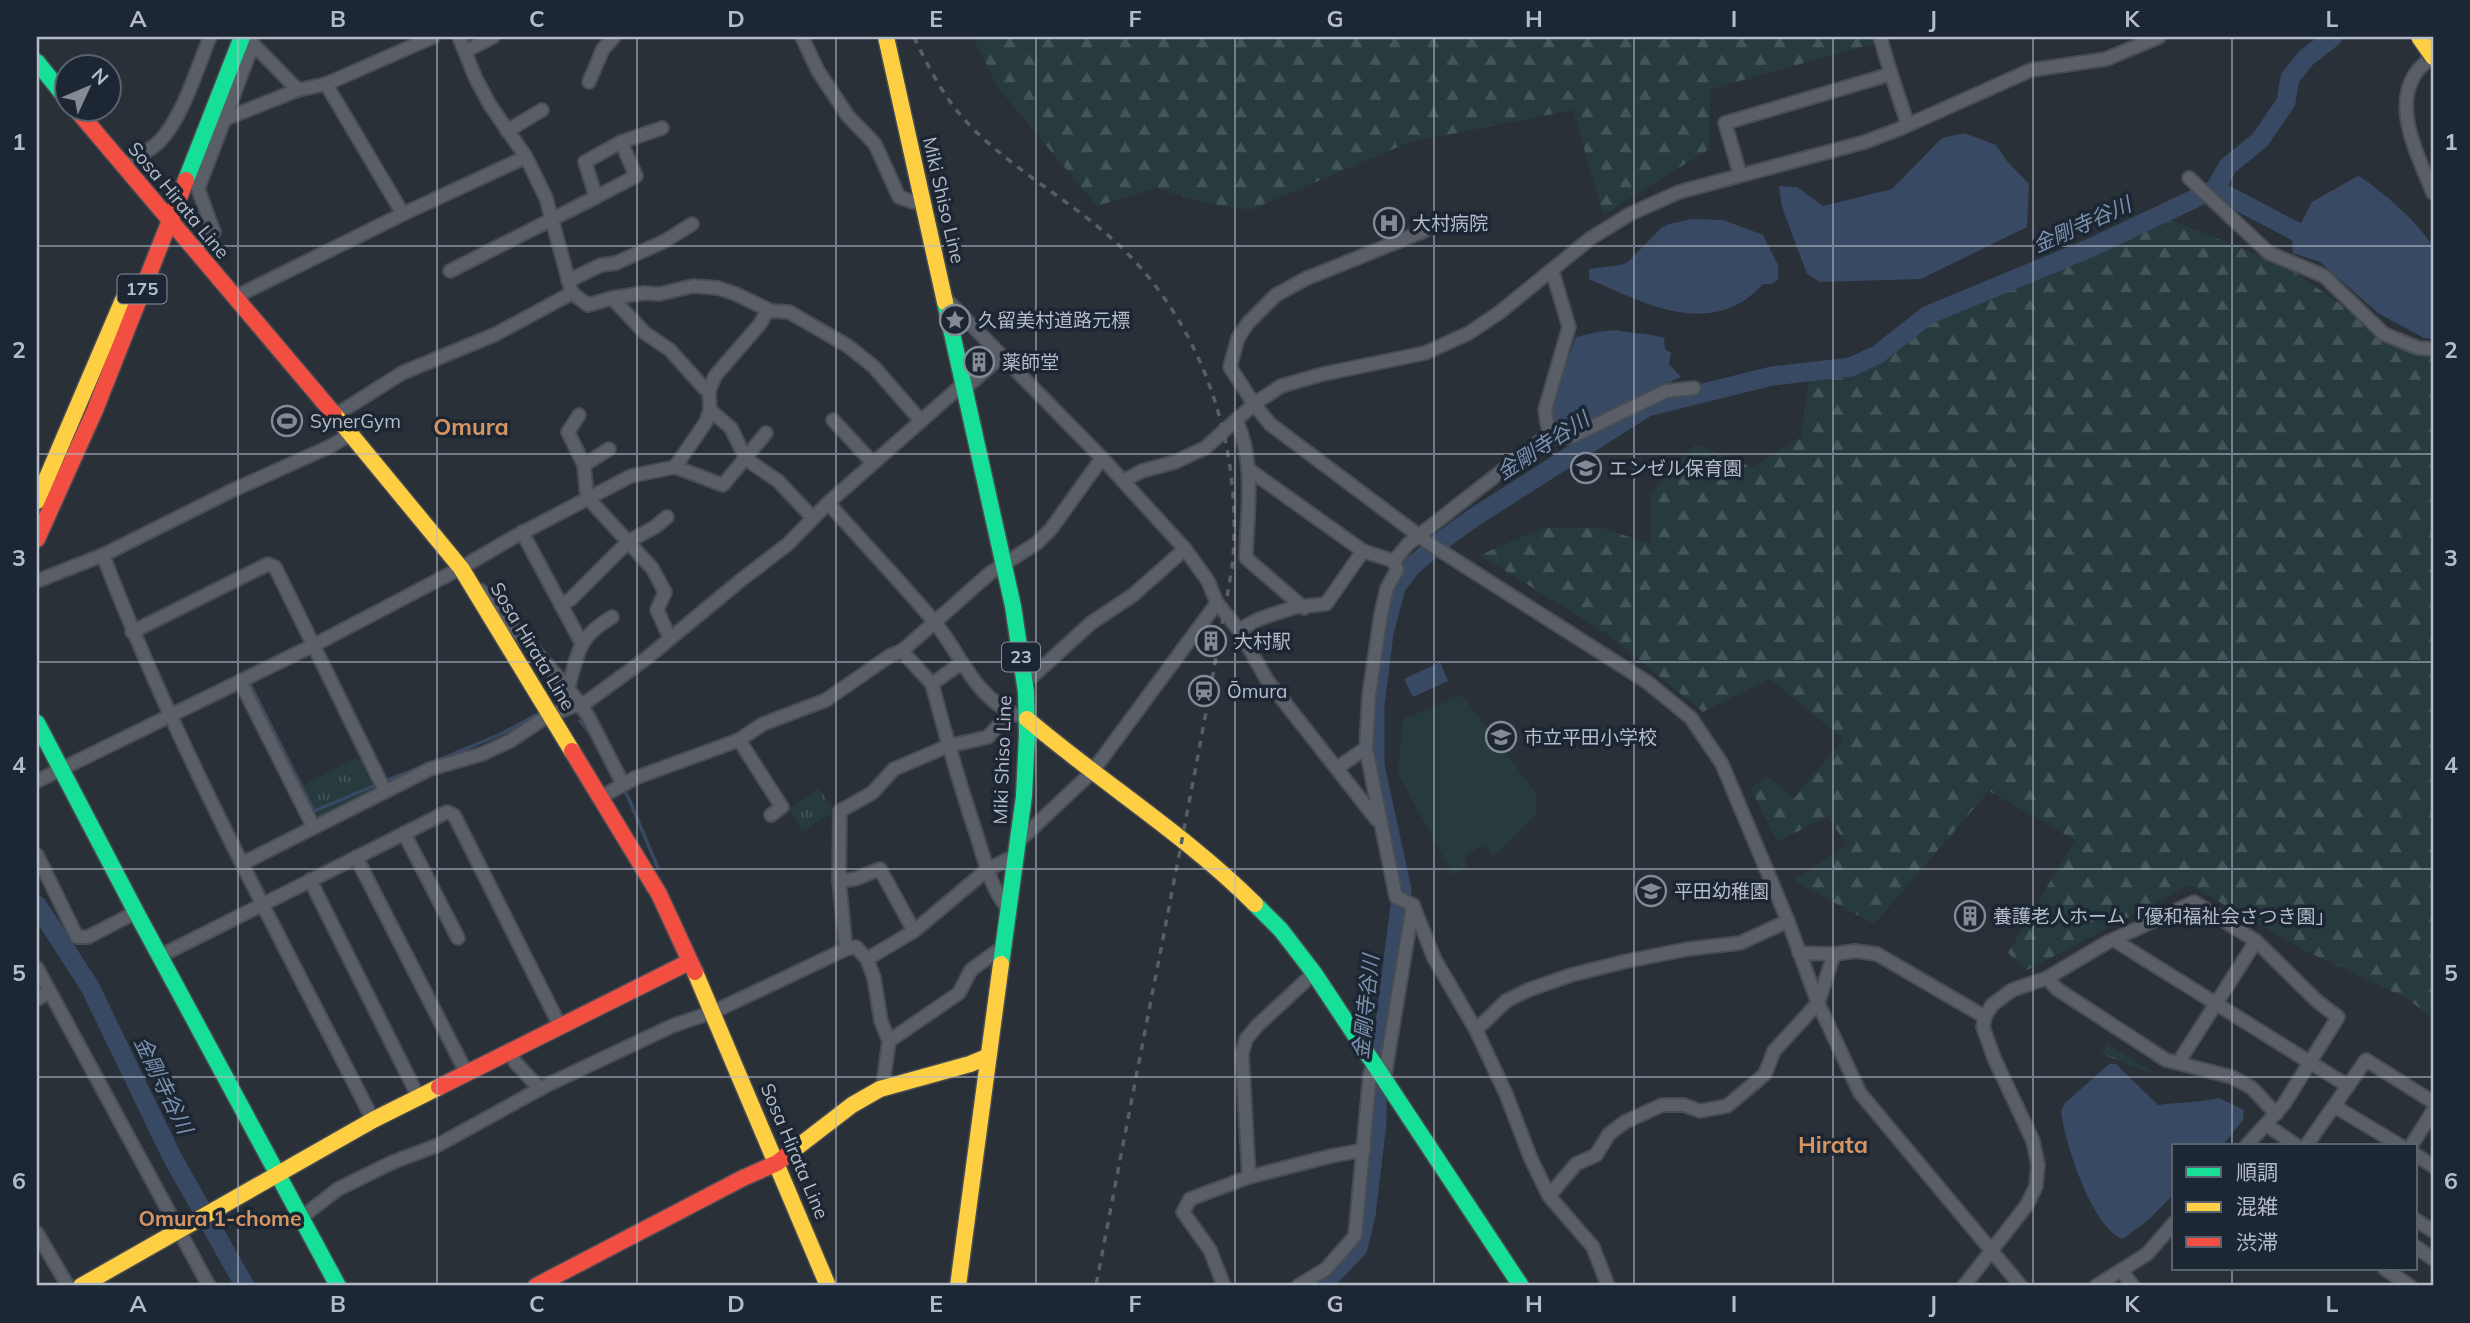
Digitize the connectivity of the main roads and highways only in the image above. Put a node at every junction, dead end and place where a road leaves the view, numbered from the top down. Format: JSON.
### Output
{"nodes":[{"id":1,"x":226,"y":37,"type":"edge"},
{"id":2,"x":886,"y":37,"type":"edge"},
{"id":3,"x":2419,"y":37,"type":"edge"},
{"id":4,"x":250,"y":39,"type":"edge"},
{"id":5,"x":2433,"y":56,"type":"edge"},
{"id":6,"x":37,"y":62,"type":"edge"},
{"id":7,"x":52,"y":81,"type":"edge"},
{"id":8,"x":86,"y":122,"type":"edge"},
{"id":9,"x":164,"y":216,"type":"junction"},
{"id":10,"x":37,"y":501,"type":"edge"},
{"id":11,"x":37,"y":539,"type":"edge"},
{"id":12,"x":1027,"y":719,"type":"junction"},
{"id":13,"x":37,"y":723,"type":"edge"},
{"id":14,"x":689,"y":962,"type":"junction"},
{"id":15,"x":987,"y":1057,"type":"junction"},
{"id":16,"x":777,"y":1163,"type":"junction"},
{"id":17,"x":278,"y":1175,"type":"junction"},
{"id":18,"x":81,"y":1286,"type":"edge"},
{"id":19,"x":338,"y":1286,"type":"edge"},
{"id":20,"x":536,"y":1286,"type":"edge"},
{"id":21,"x":828,"y":1286,"type":"edge"},
{"id":22,"x":958,"y":1286,"type":"edge"},
{"id":23,"x":1521,"y":1286,"type":"edge"}],
"edges":[{"from":1,"to":9,"type":"main road","number":"175"},
{"from":2,"to":12,"type":"main road","name":"Miki Shiso Line","number":"23"},
{"from":3,"to":5,"type":"main road","bridge":true},
{"from":4,"to":9,"type":"main road","number":"175"},
{"from":6,"to":7,"type":"main road"},
{"from":8,"to":9,"type":"main road","name":"Sosa Hirata Line"},
{"from":9,"to":10,"type":"main road","number":"175"},
{"from":9,"to":11,"type":"main road","number":"175"},
{"from":9,"to":14,"type":"main road","name":"Sosa Hirata Line"},
{"from":12,"to":15,"type":"main road","name":"Miki Shiso Line","number":"23"},
{"from":12,"to":23,"type":"main road"},
{"from":13,"to":17,"type":"main road"},
{"from":14,"to":16,"type":"main road","name":"Sosa Hirata Line"},
{"from":14,"to":17,"type":"main road"},
{"from":15,"to":16,"type":"main road"},
{"from":15,"to":22,"type":"main road","name":"Miki Shiso Line","number":"23"},
{"from":16,"to":20,"type":"main road"},
{"from":16,"to":21,"type":"main road","name":"Sosa Hirata Line"},
{"from":17,"to":18,"type":"main road"},
{"from":17,"to":19,"type":"main road"}]}
